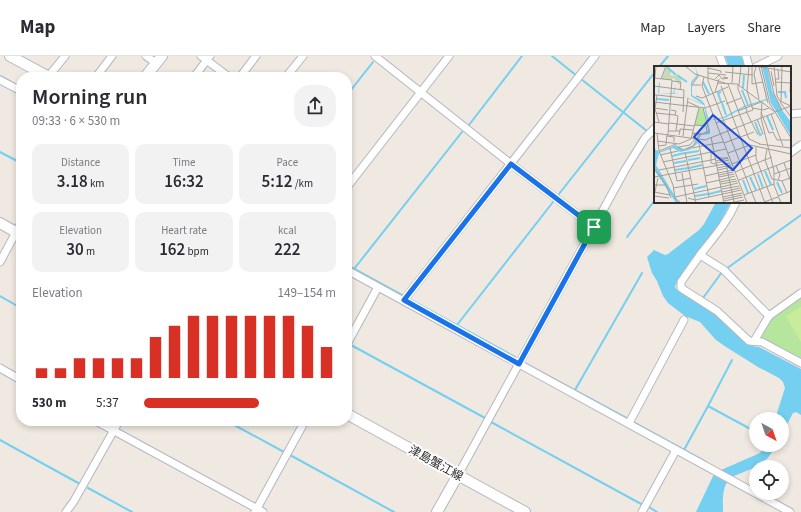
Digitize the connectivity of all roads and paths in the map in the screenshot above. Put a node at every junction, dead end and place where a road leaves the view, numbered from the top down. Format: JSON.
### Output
{"nodes":[{"id":1,"x":65,"y":56,"type":"edge"},
{"id":2,"x":112,"y":56,"type":"edge"},
{"id":3,"x":146,"y":56,"type":"edge"},
{"id":4,"x":256,"y":56,"type":"edge"},
{"id":5,"x":303,"y":56,"type":"edge"},
{"id":6,"x":375,"y":56,"type":"edge"},
{"id":7,"x":449,"y":56,"type":"edge"},
{"id":8,"x":595,"y":56,"type":"edge"},
{"id":9,"x":720,"y":56,"type":"edge"},
{"id":10,"x":746,"y":56,"type":"edge"},
{"id":11,"x":778,"y":56,"type":"edge"},
{"id":12,"x":14,"y":57,"type":"edge"},
{"id":13,"x":206,"y":57,"type":"edge"},
{"id":14,"x":159,"y":60,"type":"edge"},
{"id":15,"x":766,"y":62,"type":"edge"},
{"id":16,"x":724,"y":66,"type":"edge"},
{"id":17,"x":750,"y":66,"type":"edge"},
{"id":18,"x":40,"y":72,"type":"edge"},
{"id":19,"x":53,"y":72,"type":"edge"},
{"id":20,"x":100,"y":72,"type":"edge"},
{"id":21,"x":149,"y":72,"type":"edge"},
{"id":22,"x":197,"y":72,"type":"edge"},
{"id":23,"x":223,"y":72,"type":"edge"},
{"id":24,"x":244,"y":72,"type":"edge"},
{"id":25,"x":290,"y":72,"type":"edge"},
{"id":26,"x":0,"y":80,"type":"edge"},
{"id":27,"x":16,"y":88,"type":"edge"},
{"id":28,"x":421,"y":93,"type":"junction"},
{"id":29,"x":801,"y":113,"type":"edge"},
{"id":30,"x":791,"y":114,"type":"edge"},
{"id":31,"x":654,"y":129,"type":"edge"},
{"id":32,"x":801,"y":146,"type":"edge"},
{"id":33,"x":791,"y":152,"type":"edge"},
{"id":34,"x":511,"y":164,"type":"junction"},
{"id":35,"x":352,"y":181,"type":"edge"},
{"id":36,"x":736,"y":203,"type":"edge"},
{"id":37,"x":0,"y":223,"type":"edge"},
{"id":38,"x":594,"y":227,"type":"junction"},
{"id":39,"x":16,"y":229,"type":"edge"},
{"id":40,"x":16,"y":235,"type":"edge"},
{"id":41,"x":700,"y":255,"type":"junction"},
{"id":42,"x":0,"y":262,"type":"edge"},
{"id":43,"x":352,"y":273,"type":"edge"},
{"id":44,"x":378,"y":287,"type":"junction"},
{"id":45,"x":801,"y":293,"type":"edge"},
{"id":46,"x":405,"y":298,"type":"junction"},
{"id":47,"x":769,"y":316,"type":"junction"},
{"id":48,"x":684,"y":320,"type":"dead end"},
{"id":49,"x":352,"y":335,"type":"edge"},
{"id":50,"x":754,"y":341,"type":"junction"},
{"id":51,"x":801,"y":363,"type":"edge"},
{"id":52,"x":519,"y":364,"type":"junction"},
{"id":53,"x":0,"y":368,"type":"edge"},
{"id":54,"x":16,"y":377,"type":"edge"},
{"id":55,"x":352,"y":417,"type":"edge"},
{"id":56,"x":629,"y":423,"type":"junction"},
{"id":57,"x":106,"y":426,"type":"edge"},
{"id":58,"x":116,"y":426,"type":"edge"},
{"id":59,"x":302,"y":426,"type":"edge"},
{"id":60,"x":114,"y":430,"type":"junction"},
{"id":61,"x":676,"y":450,"type":"junction"},
{"id":62,"x":458,"y":475,"type":"junction"},
{"id":63,"x":258,"y":511,"type":"edge"},
{"id":64,"x":66,"y":512,"type":"edge"},
{"id":65,"x":437,"y":512,"type":"edge"},
{"id":66,"x":525,"y":512,"type":"edge"},
{"id":67,"x":642,"y":512,"type":"edge"},
{"id":68,"x":790,"y":512,"type":"edge"}],
"edges":[{"from":1,"to":19,"type":"street"},
{"from":2,"to":20,"type":"street"},
{"from":3,"to":14,"type":"street"},
{"from":4,"to":24,"type":"street"},
{"from":5,"to":25,"type":"street"},
{"from":6,"to":28,"type":"street"},
{"from":7,"to":28,"type":"street"},
{"from":8,"to":34,"type":"street"},
{"from":9,"to":16,"type":"street"},
{"from":10,"to":17,"type":"street"},
{"from":11,"to":15,"type":"street"},
{"from":12,"to":18,"type":"main road"},
{"from":13,"to":22,"type":"street"},
{"from":13,"to":23,"type":"street"},
{"from":14,"to":21,"type":"main road"},
{"from":26,"to":27,"type":"street"},
{"from":28,"to":34,"type":"street"},
{"from":28,"to":35,"type":"street"},
{"from":29,"to":30,"type":"street"},
{"from":31,"to":38,"type":"street"},
{"from":32,"to":33,"type":"street"},
{"from":34,"to":38,"type":"street"},
{"from":34,"to":46,"type":"street"},
{"from":36,"to":41,"type":"street"},
{"from":37,"to":39,"type":"main road"},
{"from":38,"to":52,"type":"street"},
{"from":40,"to":42,"type":"street"},
{"from":41,"to":47,"type":"street"},
{"from":41,"to":50,"type":"street"},
{"from":43,"to":44,"type":"street"},
{"from":44,"to":46,"type":"street"},
{"from":44,"to":49,"type":"street"},
{"from":45,"to":47,"type":"street"},
{"from":46,"to":52,"type":"street"},
{"from":47,"to":50,"type":"street"},
{"from":48,"to":56,"type":"street"},
{"from":50,"to":51,"type":"street"},
{"from":52,"to":56,"type":"street"},
{"from":52,"to":62,"type":"street"},
{"from":53,"to":54,"type":"street"},
{"from":55,"to":62,"type":"main road","name":"津島蟹江線"},
{"from":56,"to":61,"type":"street"},
{"from":57,"to":60,"type":"street"},
{"from":58,"to":60,"type":"street"},
{"from":59,"to":63,"type":"street"},
{"from":60,"to":63,"type":"street"},
{"from":60,"to":64,"type":"street"},
{"from":61,"to":67,"type":"street"},
{"from":61,"to":68,"type":"street"},
{"from":62,"to":65,"type":"main road"},
{"from":62,"to":66,"type":"main road","name":"津島蟹江線"}]}
